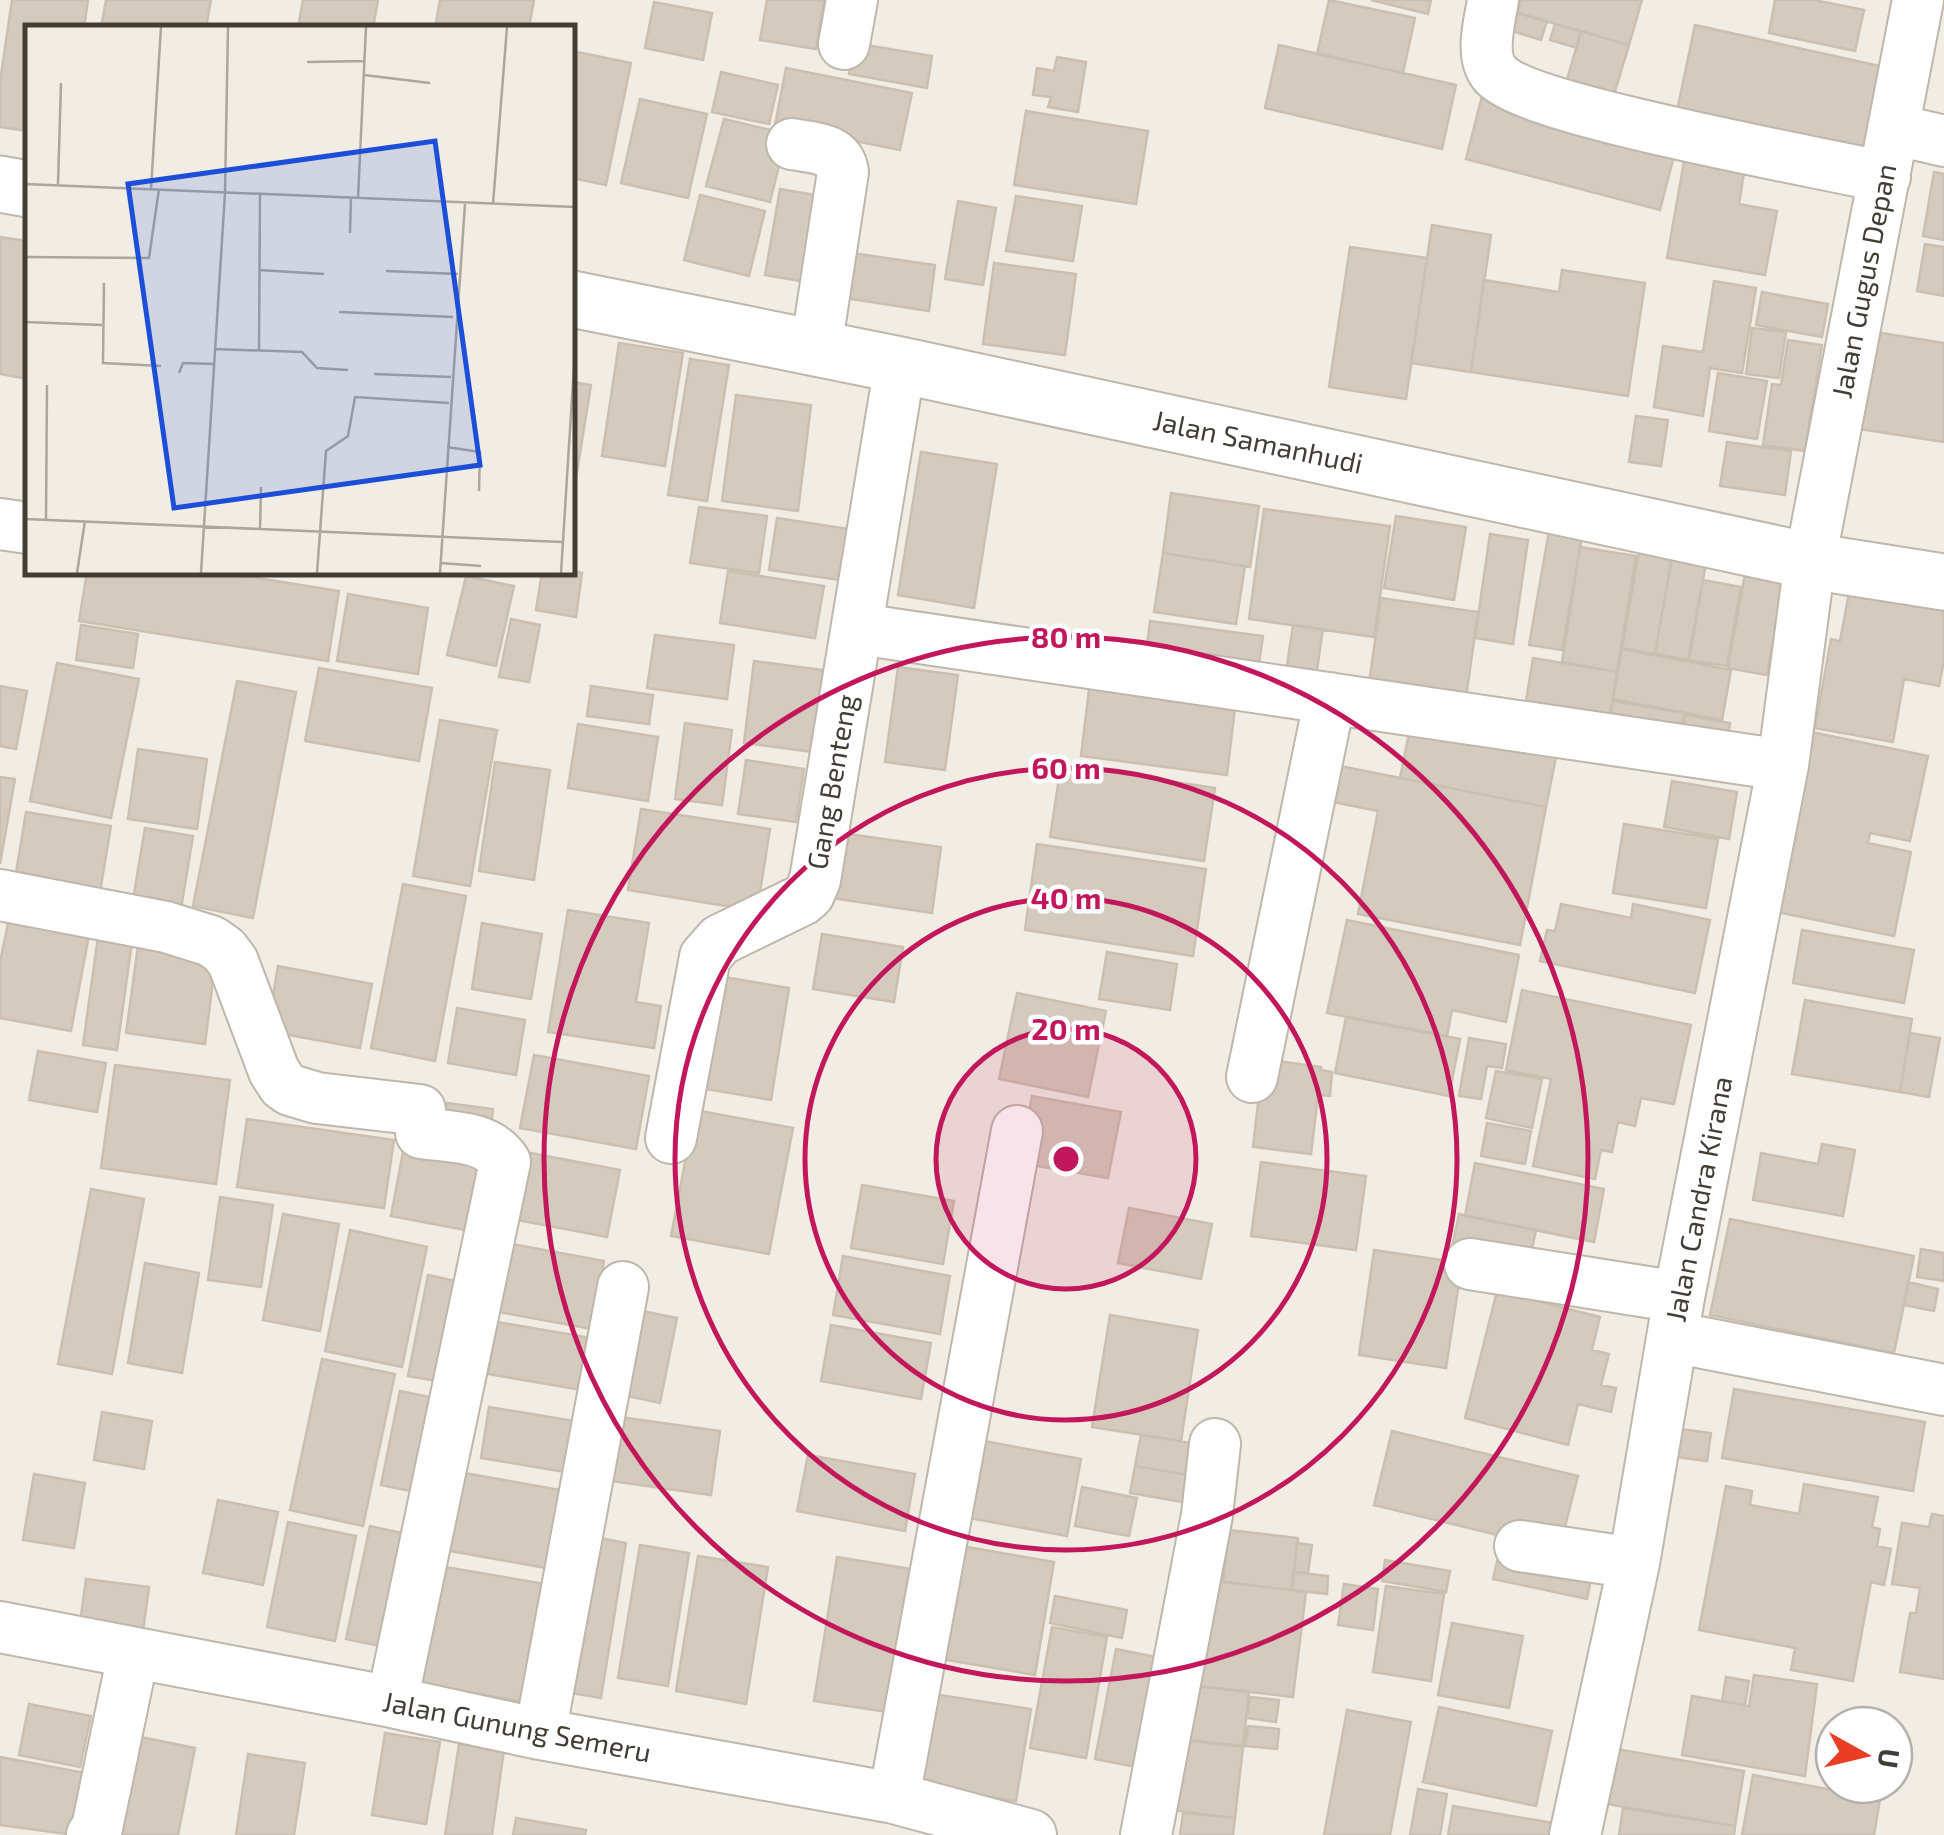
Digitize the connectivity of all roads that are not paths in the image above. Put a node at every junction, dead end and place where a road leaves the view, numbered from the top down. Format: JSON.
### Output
{"nodes":[{"id":1,"x":1493,"y":0,"type":"edge"},
{"id":2,"x":1918,"y":0,"type":"edge"},
{"id":3,"x":1944,"y":141,"type":"edge"},
{"id":4,"x":792,"y":144,"type":"dead end"},
{"id":5,"x":1889,"y":153,"type":"junction"},
{"id":6,"x":0,"y":184,"type":"edge"},
{"id":7,"x":25,"y":188,"type":"edge"},
{"id":8,"x":575,"y":300,"type":"edge"},
{"id":9,"x":816,"y":348,"type":"junction"},
{"id":10,"x":900,"y":365,"type":"junction"},
{"id":11,"x":0,"y":524,"type":"edge"},
{"id":12,"x":25,"y":528,"type":"edge"},
{"id":13,"x":1810,"y":561,"type":"junction"},
{"id":14,"x":1944,"y":582,"type":"edge"},
{"id":15,"x":858,"y":629,"type":"junction"},
{"id":16,"x":1330,"y":698,"type":"junction"},
{"id":17,"x":1783,"y":765,"type":"junction"},
{"id":18,"x":0,"y":895,"type":"edge"},
{"id":19,"x":1252,"y":1078,"type":"dead end"},
{"id":20,"x":1016,"y":1132,"type":"dead end"},
{"id":21,"x":670,"y":1138,"type":"dead end"},
{"id":22,"x":1470,"y":1264,"type":"dead end"},
{"id":23,"x":623,"y":1287,"type":"dead end"},
{"id":24,"x":1676,"y":1317,"type":"junction"},
{"id":25,"x":1944,"y":1390,"type":"edge"},
{"id":26,"x":1215,"y":1444,"type":"dead end"},
{"id":27,"x":1520,"y":1546,"type":"dead end"},
{"id":28,"x":1634,"y":1564,"type":"junction"},
{"id":29,"x":0,"y":1628,"type":"edge"},
{"id":30,"x":133,"y":1655,"type":"junction"},
{"id":31,"x":392,"y":1702,"type":"junction"},
{"id":32,"x":540,"y":1734,"type":"junction"},
{"id":33,"x":894,"y":1798,"type":"junction"},
{"id":34,"x":92,"y":1835,"type":"edge"},
{"id":35,"x":1031,"y":1835,"type":"edge"},
{"id":36,"x":1146,"y":1835,"type":"edge"},
{"id":37,"x":1575,"y":1835,"type":"edge"}],
"edges":[{"from":1,"to":5,"type":"street"},
{"from":2,"to":5,"type":"street","name":"Jalan Gugus Depan"},
{"from":3,"to":5,"type":"street"},
{"from":4,"to":9,"type":"street"},
{"from":5,"to":13,"type":"street","name":"Jalan Gugus Depan"},
{"from":6,"to":7,"type":"street"},
{"from":8,"to":9,"type":"street","name":"Jalan Samanhudi"},
{"from":9,"to":10,"type":"street","name":"Jalan Samanhudi"},
{"from":10,"to":13,"type":"street","name":"Jalan Samanhudi"},
{"from":10,"to":15,"type":"street","name":"Gang Benteng"},
{"from":11,"to":12,"type":"street"},
{"from":13,"to":14,"type":"street","name":"Jalan Samanhudi"},
{"from":13,"to":17,"type":"street","name":"Jalan Candra Kirana"},
{"from":15,"to":16,"type":"street"},
{"from":15,"to":21,"type":"street","name":"Gang Benteng"},
{"from":16,"to":17,"type":"street"},
{"from":16,"to":19,"type":"street"},
{"from":17,"to":24,"type":"street","name":"Jalan Candra Kirana"},
{"from":18,"to":31,"type":"street"},
{"from":20,"to":33,"type":"street"},
{"from":22,"to":24,"type":"street"},
{"from":23,"to":32,"type":"street"},
{"from":24,"to":25,"type":"street"},
{"from":24,"to":28,"type":"street","name":"Jalan Candra Kirana"},
{"from":26,"to":36,"type":"street"},
{"from":27,"to":28,"type":"street"},
{"from":28,"to":37,"type":"street","name":"Jalan Candra Kirana"},
{"from":29,"to":30,"type":"street","name":"Jalan Gunung Semeru"},
{"from":30,"to":31,"type":"street","name":"Jalan Gunung Semeru"},
{"from":30,"to":34,"type":"street"},
{"from":31,"to":32,"type":"street","name":"Jalan Gunung Semeru"},
{"from":32,"to":33,"type":"street","name":"Jalan Gunung Semeru"},
{"from":33,"to":35,"type":"street","name":"Jalan Gunung Semeru"}]}
